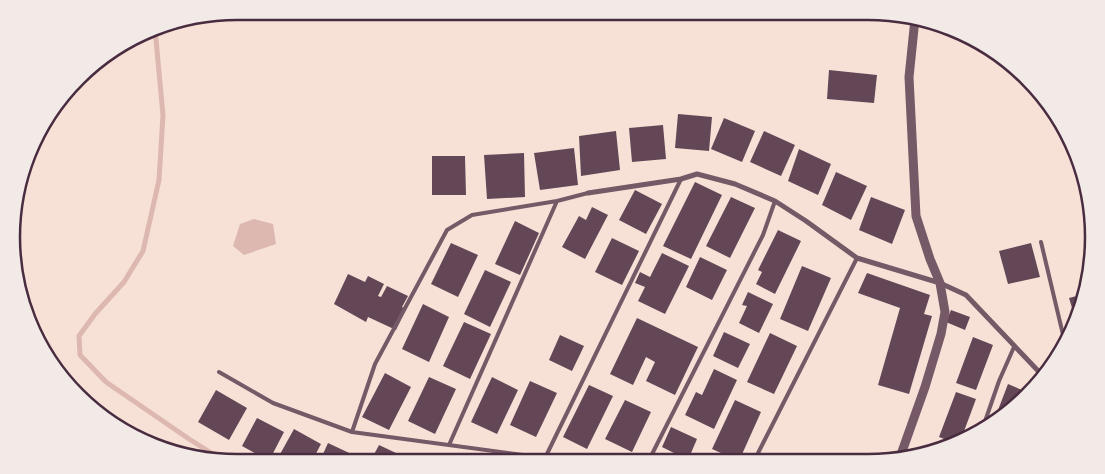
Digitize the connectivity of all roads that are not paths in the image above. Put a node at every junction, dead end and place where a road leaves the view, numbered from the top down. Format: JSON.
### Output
{"nodes":[{"id":1,"x":914,"y":25,"type":"edge"},
{"id":2,"x":681,"y":179,"type":"junction"},
{"id":3,"x":588,"y":193,"type":"joint"},
{"id":4,"x":557,"y":200,"type":"junction"},
{"id":5,"x":775,"y":201,"type":"junction"},
{"id":6,"x":1041,"y":242,"type":"dead end"},
{"id":7,"x":857,"y":258,"type":"junction"},
{"id":8,"x":940,"y":283,"type":"junction"},
{"id":9,"x":1063,"y":333,"type":"edge"},
{"id":10,"x":1014,"y":347,"type":"junction"},
{"id":11,"x":1038,"y":371,"type":"edge"},
{"id":12,"x":219,"y":372,"type":"dead end"},
{"id":13,"x":986,"y":419,"type":"edge"},
{"id":14,"x":352,"y":432,"type":"junction"},
{"id":15,"x":449,"y":445,"type":"junction"},
{"id":16,"x":902,"y":451,"type":"edge"},
{"id":17,"x":515,"y":454,"type":"edge"},
{"id":18,"x":547,"y":454,"type":"edge"},
{"id":19,"x":652,"y":454,"type":"edge"},
{"id":20,"x":758,"y":454,"type":"edge"}],
"edges":[{"from":1,"to":8,"type":"street"},
{"from":2,"to":3,"type":"street"},
{"from":2,"to":5,"type":"street"},
{"from":2,"to":18,"type":"lane"},
{"from":3,"to":4,"type":"lane"},
{"from":4,"to":14,"type":"lane"},
{"from":4,"to":15,"type":"lane"},
{"from":5,"to":7,"type":"street"},
{"from":5,"to":19,"type":"lane"},
{"from":6,"to":9,"type":"lane"},
{"from":7,"to":8,"type":"street"},
{"from":7,"to":20,"type":"lane"},
{"from":8,"to":10,"type":"street"},
{"from":8,"to":16,"type":"street"},
{"from":10,"to":11,"type":"street"},
{"from":10,"to":13,"type":"lane"},
{"from":12,"to":14,"type":"lane"},
{"from":14,"to":15,"type":"lane"},
{"from":15,"to":17,"type":"lane"}]}
